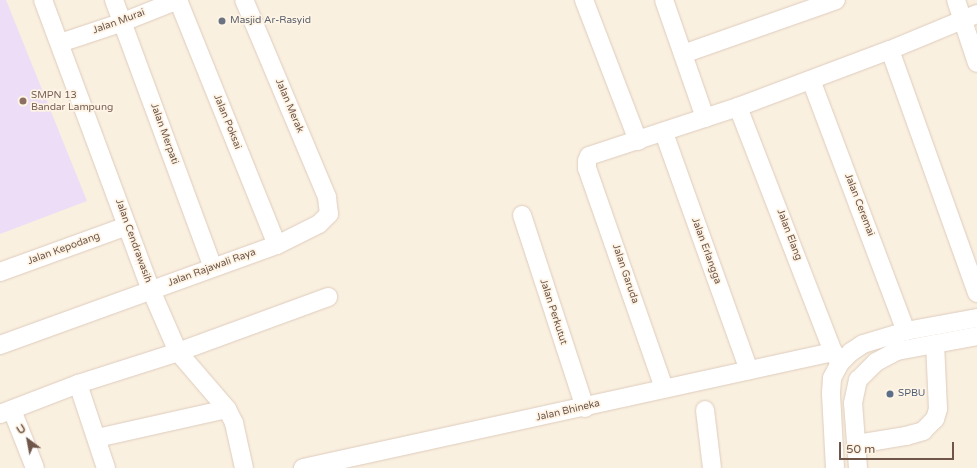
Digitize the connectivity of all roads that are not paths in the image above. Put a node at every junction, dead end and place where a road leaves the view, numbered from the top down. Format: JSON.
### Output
{"nodes":[{"id":1,"x":43,"y":0,"type":"edge"},
{"id":2,"x":114,"y":0,"type":"edge"},
{"id":3,"x":178,"y":0,"type":"edge"},
{"id":4,"x":244,"y":0,"type":"edge"},
{"id":5,"x":584,"y":0,"type":"edge"},
{"id":6,"x":664,"y":0,"type":"edge"},
{"id":7,"x":836,"y":0,"type":"edge"},
{"id":8,"x":956,"y":0,"type":"edge"},
{"id":9,"x":969,"y":17,"type":"edge"},
{"id":10,"x":124,"y":22,"type":"junction"},
{"id":11,"x":60,"y":43,"type":"junction"},
{"id":12,"x":890,"y":50,"type":"junction"},
{"id":13,"x":683,"y":54,"type":"junction"},
{"id":14,"x":977,"y":63,"type":"edge"},
{"id":15,"x":811,"y":80,"type":"junction"},
{"id":16,"x":738,"y":107,"type":"junction"},
{"id":17,"x":705,"y":118,"type":"junction"},
{"id":18,"x":664,"y":133,"type":"junction"},
{"id":19,"x":638,"y":141,"type":"junction"},
{"id":20,"x":329,"y":214,"type":"joint"},
{"id":21,"x":522,"y":215,"type":"dead end"},
{"id":22,"x":127,"y":226,"type":"junction"},
{"id":23,"x":277,"y":245,"type":"junction"},
{"id":24,"x":213,"y":268,"type":"junction"},
{"id":25,"x":0,"y":272,"type":"edge"},
{"id":26,"x":150,"y":290,"type":"junction"},
{"id":27,"x":977,"y":293,"type":"edge"},
{"id":28,"x":328,"y":297,"type":"dead end"},
{"id":29,"x":977,"y":318,"type":"edge"},
{"id":30,"x":906,"y":331,"type":"junction"},
{"id":31,"x":977,"y":336,"type":"edge"},
{"id":32,"x":0,"y":344,"type":"edge"},
{"id":33,"x":935,"y":344,"type":"junction"},
{"id":34,"x":178,"y":352,"type":"junction"},
{"id":35,"x":836,"y":358,"type":"junction"},
{"id":36,"x":749,"y":370,"type":"junction"},
{"id":37,"x":78,"y":384,"type":"junction"},
{"id":38,"x":664,"y":388,"type":"junction"},
{"id":39,"x":585,"y":408,"type":"junction"},
{"id":40,"x":227,"y":409,"type":"junction"},
{"id":41,"x":705,"y":410,"type":"dead end"},
{"id":42,"x":6,"y":412,"type":"edge"},
{"id":43,"x":97,"y":438,"type":"junction"},
{"id":44,"x":856,"y":444,"type":"junction"},
{"id":45,"x":35,"y":468,"type":"edge"},
{"id":46,"x":106,"y":468,"type":"edge"},
{"id":47,"x":244,"y":468,"type":"edge"},
{"id":48,"x":303,"y":468,"type":"edge"},
{"id":49,"x":712,"y":468,"type":"edge"},
{"id":50,"x":835,"y":468,"type":"edge"},
{"id":51,"x":858,"y":468,"type":"edge"}],
"edges":[{"from":1,"to":11,"type":"street","name":"Jalan Cendrawasih"},
{"from":2,"to":10,"type":"street","name":"Jalan Merpati"},
{"from":3,"to":10,"type":"street","name":"Jalan Murai"},
{"from":3,"to":23,"type":"street","name":"Jalan Poksai"},
{"from":4,"to":20,"type":"street","name":"Jalan Merak"},
{"from":5,"to":19,"type":"street"},
{"from":6,"to":13,"type":"street"},
{"from":7,"to":13,"type":"street"},
{"from":8,"to":9,"type":"street"},
{"from":9,"to":12,"type":"street"},
{"from":9,"to":14,"type":"street"},
{"from":10,"to":11,"type":"street","name":"Jalan Murai"},
{"from":10,"to":24,"type":"street","name":"Jalan Merpati"},
{"from":11,"to":22,"type":"street","name":"Jalan Cendrawasih"},
{"from":12,"to":15,"type":"street"},
{"from":12,"to":27,"type":"street"},
{"from":13,"to":17,"type":"street"},
{"from":15,"to":16,"type":"street"},
{"from":15,"to":30,"type":"street","name":"Jalan Ceremai"},
{"from":16,"to":17,"type":"street"},
{"from":16,"to":35,"type":"street","name":"Jalan Elang"},
{"from":17,"to":18,"type":"street"},
{"from":18,"to":19,"type":"street"},
{"from":18,"to":36,"type":"street","name":"Jalan Erlangga"},
{"from":19,"to":38,"type":"street","name":"Jalan Garuda"},
{"from":20,"to":23,"type":"street","name":"Jalan Rajawali Raya"},
{"from":21,"to":39,"type":"street","name":"Jalan Perkutut"},
{"from":22,"to":25,"type":"street","name":"Jalan Kepodang"},
{"from":22,"to":26,"type":"street","name":"Jalan Cendrawasih"},
{"from":23,"to":24,"type":"street","name":"Jalan Rajawali Raya"},
{"from":24,"to":26,"type":"street","name":"Jalan Rajawali Raya"},
{"from":26,"to":32,"type":"street","name":"Jalan Rajawali Raya"},
{"from":26,"to":34,"type":"street","name":"Jalan Cendrawasih"},
{"from":28,"to":34,"type":"street"},
{"from":29,"to":30,"type":"street"},
{"from":30,"to":35,"type":"street"},
{"from":31,"to":33,"type":"street"},
{"from":33,"to":44,"type":"street"},
{"from":33,"to":44,"type":"street"},
{"from":34,"to":37,"type":"street"},
{"from":34,"to":40,"type":"street","name":"Jalan Cendrawasih"},
{"from":35,"to":36,"type":"street","name":"Jalan Bhineka"},
{"from":35,"to":50,"type":"street"},
{"from":36,"to":38,"type":"street","name":"Jalan Bhineka"},
{"from":37,"to":42,"type":"street"},
{"from":37,"to":43,"type":"street"},
{"from":38,"to":39,"type":"street","name":"Jalan Bhineka"},
{"from":39,"to":48,"type":"street","name":"Jalan Bhineka"},
{"from":40,"to":43,"type":"street"},
{"from":40,"to":47,"type":"street","name":"Jalan Cendrawasih"},
{"from":41,"to":49,"type":"street"},
{"from":42,"to":45,"type":"street"},
{"from":43,"to":46,"type":"street"},
{"from":44,"to":51,"type":"street"}]}
